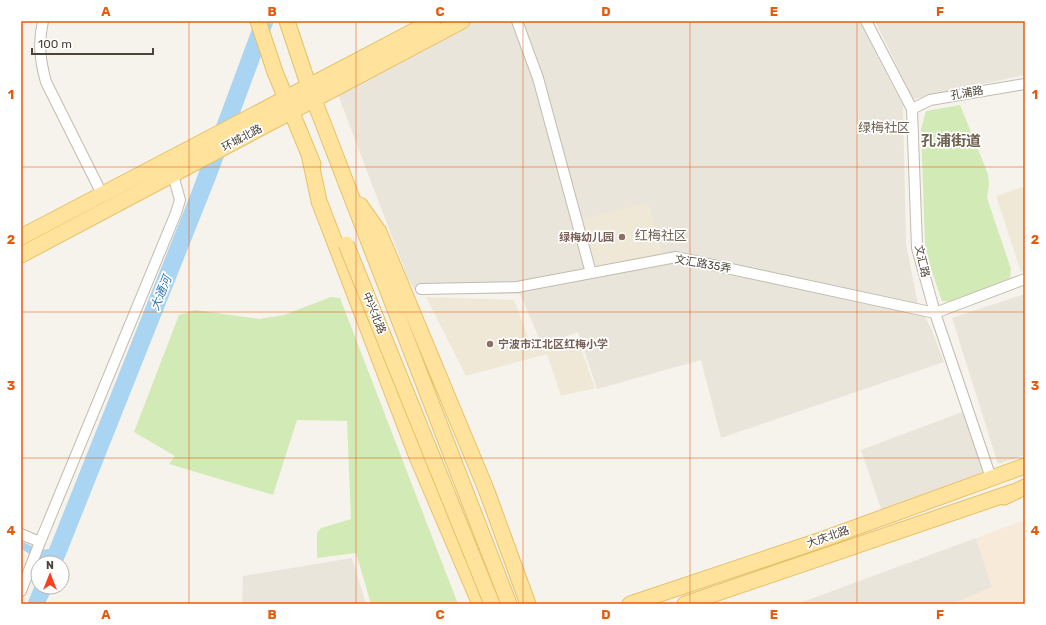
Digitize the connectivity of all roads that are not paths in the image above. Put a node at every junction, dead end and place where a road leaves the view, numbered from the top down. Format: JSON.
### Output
{"nodes":[{"id":1,"x":43,"y":21,"type":"edge"},
{"id":2,"x":288,"y":21,"type":"edge"},
{"id":3,"x":433,"y":21,"type":"edge"},
{"id":4,"x":462,"y":21,"type":"edge"},
{"id":5,"x":517,"y":21,"type":"edge"},
{"id":6,"x":866,"y":21,"type":"edge"},
{"id":7,"x":260,"y":28,"type":"edge"},
{"id":8,"x":1025,"y":84,"type":"edge"},
{"id":9,"x":312,"y":93,"type":"junction"},
{"id":10,"x":286,"y":97,"type":"junction"},
{"id":11,"x":912,"y":109,"type":"junction"},
{"id":12,"x":292,"y":112,"type":"junction"},
{"id":13,"x":309,"y":154,"type":"junction"},
{"id":14,"x":173,"y":175,"type":"junction"},
{"id":15,"x":348,"y":190,"type":"junction"},
{"id":16,"x":102,"y":194,"type":"junction"},
{"id":17,"x":21,"y":237,"type":"edge"},
{"id":18,"x":21,"y":255,"type":"edge"},
{"id":19,"x":591,"y":273,"type":"junction"},
{"id":20,"x":1025,"y":279,"type":"edge"},
{"id":21,"x":421,"y":290,"type":"dead end"},
{"id":22,"x":935,"y":313,"type":"junction"},
{"id":23,"x":1025,"y":466,"type":"edge"},
{"id":24,"x":991,"y":478,"type":"junction"},
{"id":25,"x":1019,"y":489,"type":"edge"},
{"id":26,"x":21,"y":534,"type":"edge"},
{"id":27,"x":40,"y":542,"type":"junction"},
{"id":28,"x":21,"y":591,"type":"edge"},
{"id":29,"x":480,"y":604,"type":"edge"},
{"id":30,"x":492,"y":604,"type":"edge"},
{"id":31,"x":509,"y":604,"type":"edge"},
{"id":32,"x":528,"y":604,"type":"edge"},
{"id":33,"x":630,"y":604,"type":"edge"},
{"id":34,"x":685,"y":604,"type":"edge"},
{"id":35,"x":715,"y":604,"type":"edge"}],
"edges":[{"from":1,"to":16,"type":"street"},
{"from":2,"to":9,"type":"main road","name":"中兴北路"},
{"from":3,"to":9,"type":"main road","name":"环城北路"},
{"from":4,"to":9,"type":"main road","name":"环城北路"},
{"from":5,"to":19,"type":"street"},
{"from":6,"to":11,"type":"street","name":"文汇路"},
{"from":7,"to":10,"type":"main road","name":"中兴北路"},
{"from":8,"to":11,"type":"street","name":"孔浦路"},
{"from":9,"to":10,"type":"main road","name":"环城北路"},
{"from":9,"to":12,"type":"main road","name":"环城北路"},
{"from":9,"to":15,"type":"main road","name":"中兴北路"},
{"from":10,"to":12,"type":"main road","name":"中兴北路"},
{"from":10,"to":16,"type":"main road","name":"环城北路"},
{"from":11,"to":22,"type":"street","name":"文汇路"},
{"from":12,"to":13,"type":"main road","name":"中兴北路"},
{"from":12,"to":14,"type":"main road","name":"环城北路"},
{"from":13,"to":29,"type":"main road"},
{"from":13,"to":30,"type":"main road","name":"中兴北路","bridge":true},
{"from":14,"to":18,"type":"main road","name":"环城北路"},
{"from":14,"to":27,"type":"street"},
{"from":15,"to":31,"type":"main road","name":"中兴北路"},
{"from":15,"to":32,"type":"main road"},
{"from":16,"to":17,"type":"main road","name":"环城北路"},
{"from":19,"to":21,"type":"street","name":"文汇路35弄"},
{"from":19,"to":22,"type":"street","name":"文汇路35弄"},
{"from":20,"to":22,"type":"street"},
{"from":22,"to":24,"type":"street","name":"文汇路"},
{"from":23,"to":24,"type":"main road","name":"大庆北路"},
{"from":24,"to":33,"type":"main road","name":"大庆北路"},
{"from":25,"to":34,"type":"main road"},
{"from":25,"to":35,"type":"main road"},
{"from":26,"to":27,"type":"street"},
{"from":27,"to":28,"type":"street"}]}
